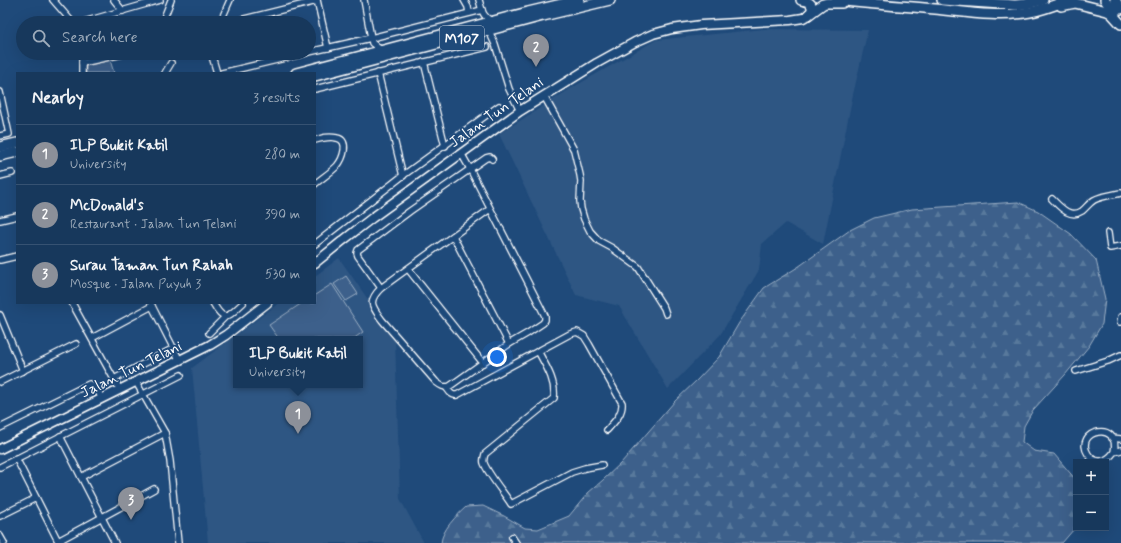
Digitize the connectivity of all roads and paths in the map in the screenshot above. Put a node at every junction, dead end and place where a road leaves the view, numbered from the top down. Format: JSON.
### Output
{"nodes":[{"id":1,"x":53,"y":0,"type":"edge"},
{"id":2,"x":114,"y":0,"type":"edge"},
{"id":3,"x":160,"y":0,"type":"edge"},
{"id":4,"x":171,"y":0,"type":"edge"},
{"id":5,"x":230,"y":0,"type":"edge"},
{"id":6,"x":364,"y":0,"type":"edge"},
{"id":7,"x":464,"y":0,"type":"edge"},
{"id":8,"x":479,"y":0,"type":"edge"},
{"id":9,"x":579,"y":0,"type":"edge"},
{"id":10,"x":610,"y":0,"type":"edge"},
{"id":11,"x":801,"y":0,"type":"edge"},
{"id":12,"x":837,"y":0,"type":"edge"},
{"id":13,"x":942,"y":0,"type":"edge"},
{"id":14,"x":1043,"y":0,"type":"edge"},
{"id":15,"x":1068,"y":0,"type":"edge"},
{"id":16,"x":1105,"y":0,"type":"edge"},
{"id":17,"x":1114,"y":0,"type":"edge"},
{"id":18,"x":317,"y":1,"type":"edge"},
{"id":19,"x":870,"y":4,"type":"junction"},
{"id":20,"x":1121,"y":8,"type":"edge"},
{"id":21,"x":123,"y":11,"type":"junction"},
{"id":22,"x":482,"y":11,"type":"junction"},
{"id":23,"x":1030,"y":12,"type":"junction"},
{"id":24,"x":469,"y":13,"type":"junction"},
{"id":25,"x":808,"y":15,"type":"junction"},
{"id":26,"x":67,"y":16,"type":"edge"},
{"id":27,"x":105,"y":16,"type":"edge"},
{"id":28,"x":165,"y":16,"type":"edge"},
{"id":29,"x":223,"y":16,"type":"edge"},
{"id":30,"x":256,"y":16,"type":"edge"},
{"id":31,"x":493,"y":21,"type":"junction"},
{"id":32,"x":1121,"y":24,"type":"edge"},
{"id":33,"x":476,"y":26,"type":"junction"},
{"id":34,"x":489,"y":31,"type":"junction"},
{"id":35,"x":372,"y":40,"type":"junction"},
{"id":36,"x":486,"y":47,"type":"dead end"},
{"id":37,"x":328,"y":48,"type":"junction"},
{"id":38,"x":384,"y":50,"type":"junction"},
{"id":39,"x":316,"y":51,"type":"edge"},
{"id":40,"x":365,"y":55,"type":"junction"},
{"id":41,"x":96,"y":60,"type":"edge"},
{"id":42,"x":213,"y":60,"type":"edge"},
{"id":43,"x":277,"y":60,"type":"edge"},
{"id":44,"x":424,"y":62,"type":"junction"},
{"id":45,"x":82,"y":63,"type":"joint"},
{"id":46,"x":171,"y":63,"type":"dead end"},
{"id":47,"x":82,"y":72,"type":"edge"},
{"id":48,"x":166,"y":72,"type":"edge"},
{"id":49,"x":217,"y":72,"type":"edge"},
{"id":50,"x":226,"y":72,"type":"edge"},
{"id":51,"x":300,"y":72,"type":"edge"},
{"id":52,"x":378,"y":73,"type":"junction"},
{"id":53,"x":316,"y":76,"type":"edge"},
{"id":54,"x":316,"y":89,"type":"edge"},
{"id":55,"x":0,"y":92,"type":"edge"},
{"id":56,"x":544,"y":96,"type":"junction"},
{"id":57,"x":499,"y":106,"type":"dead end"},
{"id":58,"x":520,"y":110,"type":"junction"},
{"id":59,"x":0,"y":136,"type":"edge"},
{"id":60,"x":316,"y":140,"type":"edge"},
{"id":61,"x":16,"y":143,"type":"edge"},
{"id":62,"x":445,"y":146,"type":"junction"},
{"id":63,"x":0,"y":147,"type":"edge"},
{"id":64,"x":16,"y":152,"type":"edge"},
{"id":65,"x":461,"y":153,"type":"junction"},
{"id":66,"x":0,"y":156,"type":"edge"},
{"id":67,"x":492,"y":159,"type":"dead end"},
{"id":68,"x":470,"y":170,"type":"junction"},
{"id":69,"x":12,"y":174,"type":"dead end"},
{"id":70,"x":0,"y":176,"type":"edge"},
{"id":71,"x":403,"y":176,"type":"junction"},
{"id":72,"x":316,"y":183,"type":"edge"},
{"id":73,"x":1121,"y":193,"type":"edge"},
{"id":74,"x":1052,"y":199,"type":"dead end"},
{"id":75,"x":490,"y":209,"type":"junction"},
{"id":76,"x":16,"y":216,"type":"edge"},
{"id":77,"x":0,"y":220,"type":"edge"},
{"id":78,"x":1108,"y":233,"type":"dead end"},
{"id":79,"x":453,"y":236,"type":"junction"},
{"id":80,"x":316,"y":243,"type":"edge"},
{"id":81,"x":1121,"y":246,"type":"edge"},
{"id":82,"x":16,"y":256,"type":"edge"},
{"id":83,"x":0,"y":260,"type":"edge"},
{"id":84,"x":316,"y":262,"type":"edge"},
{"id":85,"x":408,"y":269,"type":"junction"},
{"id":86,"x":381,"y":288,"type":"junction"},
{"id":87,"x":73,"y":304,"type":"edge"},
{"id":88,"x":151,"y":304,"type":"edge"},
{"id":89,"x":214,"y":304,"type":"edge"},
{"id":90,"x":242,"y":304,"type":"edge"},
{"id":91,"x":266,"y":304,"type":"edge"},
{"id":92,"x":666,"y":314,"type":"dead end"},
{"id":93,"x":0,"y":315,"type":"edge"},
{"id":94,"x":226,"y":316,"type":"junction"},
{"id":95,"x":209,"y":333,"type":"dead end"},
{"id":96,"x":92,"y":338,"type":"junction"},
{"id":97,"x":76,"y":344,"type":"dead end"},
{"id":98,"x":509,"y":344,"type":"junction"},
{"id":99,"x":174,"y":348,"type":"junction"},
{"id":100,"x":538,"y":352,"type":"junction"},
{"id":101,"x":1121,"y":355,"type":"edge"},
{"id":102,"x":180,"y":360,"type":"junction"},
{"id":103,"x":483,"y":363,"type":"junction"},
{"id":104,"x":23,"y":371,"type":"junction"},
{"id":105,"x":1076,"y":371,"type":"dead end"},
{"id":106,"x":182,"y":375,"type":"dead end"},
{"id":107,"x":114,"y":379,"type":"junction"},
{"id":108,"x":0,"y":382,"type":"edge"},
{"id":109,"x":136,"y":382,"type":"junction"},
{"id":110,"x":446,"y":387,"type":"junction"},
{"id":111,"x":120,"y":390,"type":"junction"},
{"id":112,"x":143,"y":394,"type":"junction"},
{"id":113,"x":102,"y":399,"type":"junction"},
{"id":114,"x":0,"y":428,"type":"edge"},
{"id":115,"x":607,"y":430,"type":"dead end"},
{"id":116,"x":164,"y":433,"type":"junction"},
{"id":117,"x":60,"y":436,"type":"junction"},
{"id":118,"x":1112,"y":438,"type":"junction"},
{"id":119,"x":1121,"y":439,"type":"edge"},
{"id":120,"x":0,"y":448,"type":"edge"},
{"id":121,"x":1121,"y":450,"type":"edge"},
{"id":122,"x":1114,"y":452,"type":"junction"},
{"id":123,"x":16,"y":458,"type":"junction"},
{"id":124,"x":602,"y":465,"type":"dead end"},
{"id":125,"x":0,"y":467,"type":"edge"},
{"id":126,"x":81,"y":477,"type":"junction"},
{"id":127,"x":154,"y":489,"type":"dead end"},
{"id":128,"x":36,"y":498,"type":"junction"},
{"id":129,"x":0,"y":516,"type":"edge"},
{"id":130,"x":101,"y":518,"type":"junction"},
{"id":131,"x":0,"y":536,"type":"edge"},
{"id":132,"x":512,"y":537,"type":"dead end"},
{"id":133,"x":58,"y":542,"type":"edge"},
{"id":134,"x":4,"y":543,"type":"edge"},
{"id":135,"x":115,"y":543,"type":"edge"},
{"id":136,"x":178,"y":543,"type":"edge"},
{"id":137,"x":516,"y":543,"type":"edge"}],
"edges":[{"from":1,"to":26,"type":"street"},
{"from":2,"to":21,"type":"street"},
{"from":3,"to":21,"type":"street"},
{"from":4,"to":28,"type":"street"},
{"from":5,"to":29,"type":"street"},
{"from":6,"to":35,"type":"street"},
{"from":7,"to":24,"type":"street"},
{"from":8,"to":22,"type":"street"},
{"from":9,"to":31,"type":"main road","number":"M107"},
{"from":10,"to":34,"type":"main road","number":"M107"},
{"from":11,"to":25,"type":"main road"},
{"from":12,"to":19,"type":"main road"},
{"from":13,"to":14,"type":"main road"},
{"from":15,"to":23,"type":"main road"},
{"from":16,"to":32,"type":"main road"},
{"from":17,"to":20,"type":"main road"},
{"from":18,"to":30,"type":"street"},
{"from":18,"to":37,"type":"street"},
{"from":19,"to":23,"type":"main road"},
{"from":19,"to":25,"type":"main road"},
{"from":21,"to":27,"type":"street"},
{"from":22,"to":24,"type":"street"},
{"from":22,"to":31,"type":"street"},
{"from":22,"to":33,"type":"street"},
{"from":23,"to":32,"type":"main road"},
{"from":24,"to":35,"type":"street"},
{"from":25,"to":56,"type":"street","name":"Jalan Tun Telani"},
{"from":31,"to":33,"type":"main road","number":"M107"},
{"from":33,"to":38,"type":"main road","number":"M107"},
{"from":34,"to":53,"type":"main road","number":"M107"},
{"from":34,"to":58,"type":"street"},
{"from":35,"to":37,"type":"street"},
{"from":35,"to":38,"type":"street"},
{"from":35,"to":40,"type":"street"},
{"from":36,"to":44,"type":"street"},
{"from":37,"to":39,"type":"street"},
{"from":38,"to":40,"type":"main road","number":"M107"},
{"from":40,"to":51,"type":"main road","number":"M107"},
{"from":41,"to":45,"type":"street"},
{"from":42,"to":49,"type":"street"},
{"from":43,"to":50,"type":"street"},
{"from":44,"to":52,"type":"street"},
{"from":44,"to":62,"type":"street"},
{"from":45,"to":47,"type":"street"},
{"from":46,"to":48,"type":"street"},
{"from":52,"to":54,"type":"street"},
{"from":52,"to":71,"type":"street"},
{"from":55,"to":59,"type":"street"},
{"from":56,"to":58,"type":"street","name":"Jalan Tun Telani"},
{"from":56,"to":92,"type":"street"},
{"from":57,"to":62,"type":"street"},
{"from":58,"to":65,"type":"street","name":"Jalan Tun Telani"},
{"from":60,"to":72,"type":"street"},
{"from":61,"to":63,"type":"main road"},
{"from":62,"to":71,"type":"street"},
{"from":64,"to":66,"type":"main road"},
{"from":65,"to":68,"type":"street"},
{"from":65,"to":84,"type":"street","name":"Jalan Tun Telani"},
{"from":67,"to":68,"type":"street"},
{"from":68,"to":75,"type":"street"},
{"from":68,"to":86,"type":"street"},
{"from":69,"to":70,"type":"street"},
{"from":71,"to":80,"type":"street"},
{"from":73,"to":74,"type":"street"},
{"from":75,"to":79,"type":"street"},
{"from":75,"to":98,"type":"street"},
{"from":76,"to":77,"type":"street"},
{"from":78,"to":81,"type":"street"},
{"from":79,"to":85,"type":"street"},
{"from":79,"to":98,"type":"street"},
{"from":82,"to":83,"type":"street"},
{"from":85,"to":86,"type":"street"},
{"from":85,"to":103,"type":"street"},
{"from":86,"to":110,"type":"street"},
{"from":87,"to":96,"type":"street"},
{"from":88,"to":96,"type":"street"},
{"from":88,"to":99,"type":"street"},
{"from":89,"to":94,"type":"street"},
{"from":90,"to":94,"type":"street"},
{"from":91,"to":102,"type":"street","name":"Jalan Tun Telani"},
{"from":93,"to":104,"type":"street"},
{"from":94,"to":95,"type":"street"},
{"from":96,"to":107,"type":"street"},
{"from":97,"to":104,"type":"street"},
{"from":98,"to":103,"type":"street"},
{"from":99,"to":102,"type":"street"},
{"from":99,"to":107,"type":"street"},
{"from":100,"to":110,"type":"street"},
{"from":100,"to":115,"type":"street"},
{"from":100,"to":124,"type":"street"},
{"from":101,"to":105,"type":"street"},
{"from":102,"to":109,"type":"street","name":"Jalan Tun Telani"},
{"from":103,"to":110,"type":"street"},
{"from":104,"to":108,"type":"street"},
{"from":106,"to":112,"type":"street"},
{"from":107,"to":111,"type":"street"},
{"from":109,"to":111,"type":"street","name":"Jalan Tun Telani"},
{"from":109,"to":112,"type":"street"},
{"from":111,"to":113,"type":"street","name":"Jalan Tun Telani"},
{"from":112,"to":116,"type":"street"},
{"from":112,"to":117,"type":"street"},
{"from":113,"to":114,"type":"street"},
{"from":113,"to":120,"type":"street","name":"Jalan Tun Telani"},
{"from":116,"to":126,"type":"street"},
{"from":116,"to":136,"type":"street"},
{"from":117,"to":123,"type":"street"},
{"from":117,"to":126,"type":"street"},
{"from":118,"to":119,"type":"street"},
{"from":118,"to":122,"type":"street"},
{"from":118,"to":122,"type":"street"},
{"from":121,"to":122,"type":"street"},
{"from":123,"to":125,"type":"street"},
{"from":123,"to":128,"type":"street"},
{"from":126,"to":130,"type":"street"},
{"from":127,"to":130,"type":"street"},
{"from":128,"to":129,"type":"street"},
{"from":128,"to":133,"type":"street"},
{"from":130,"to":133,"type":"street"},
{"from":130,"to":135,"type":"street"},
{"from":131,"to":134,"type":"street"},
{"from":132,"to":137,"type":"street"}]}
